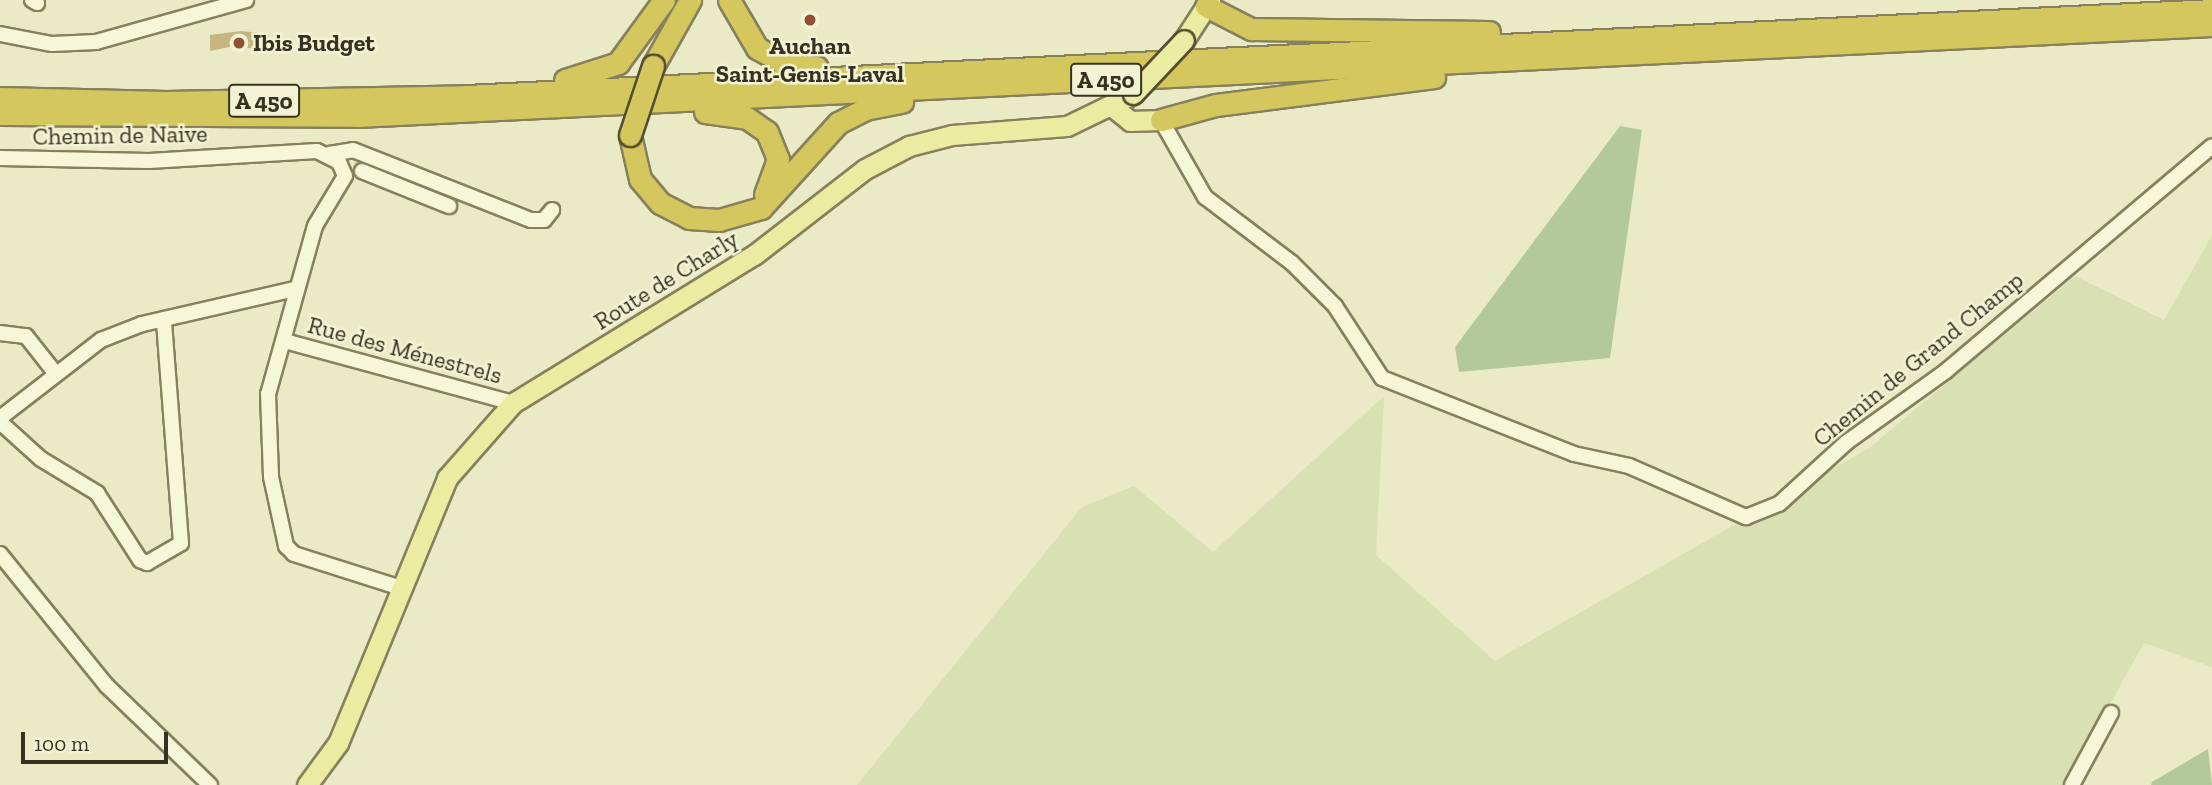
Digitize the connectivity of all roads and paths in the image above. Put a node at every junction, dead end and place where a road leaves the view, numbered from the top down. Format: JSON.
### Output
{"nodes":[{"id":1,"x":246,"y":0,"type":"edge"},
{"id":2,"x":664,"y":0,"type":"edge"},
{"id":3,"x":690,"y":0,"type":"edge"},
{"id":4,"x":729,"y":0,"type":"edge"},
{"id":5,"x":1208,"y":3,"type":"edge"},
{"id":6,"x":2212,"y":10,"type":"edge"},
{"id":7,"x":2212,"y":25,"type":"edge"},
{"id":8,"x":0,"y":34,"type":"edge"},
{"id":9,"x":1561,"y":42,"type":"junction"},
{"id":10,"x":1587,"y":56,"type":"junction"},
{"id":11,"x":937,"y":72,"type":"junction"},
{"id":12,"x":1006,"y":85,"type":"junction"},
{"id":13,"x":467,"y":96,"type":"junction"},
{"id":14,"x":0,"y":98,"type":"edge"},
{"id":15,"x":1125,"y":100,"type":"junction"},
{"id":16,"x":606,"y":105,"type":"junction"},
{"id":17,"x":0,"y":114,"type":"edge"},
{"id":18,"x":1161,"y":120,"type":"junction"},
{"id":19,"x":2212,"y":146,"type":"edge"},
{"id":20,"x":330,"y":154,"type":"junction"},
{"id":21,"x":0,"y":158,"type":"edge"},
{"id":22,"x":367,"y":165,"type":"junction"},
{"id":23,"x":345,"y":176,"type":"junction"},
{"id":24,"x":449,"y":206,"type":"dead end"},
{"id":25,"x":752,"y":209,"type":"junction"},
{"id":26,"x":552,"y":210,"type":"dead end"},
{"id":27,"x":295,"y":289,"type":"junction"},
{"id":28,"x":164,"y":320,"type":"junction"},
{"id":29,"x":0,"y":333,"type":"edge"},
{"id":30,"x":285,"y":341,"type":"junction"},
{"id":31,"x":56,"y":374,"type":"junction"},
{"id":32,"x":513,"y":403,"type":"junction"},
{"id":33,"x":0,"y":420,"type":"edge"},
{"id":34,"x":0,"y":554,"type":"edge"},
{"id":35,"x":401,"y":588,"type":"junction"},
{"id":36,"x":2111,"y":713,"type":"dead end"},
{"id":37,"x":210,"y":785,"type":"edge"},
{"id":38,"x":307,"y":785,"type":"edge"},
{"id":39,"x":2072,"y":785,"type":"edge"}],
"edges":[{"from":1,"to":8,"type":"street"},
{"from":2,"to":13,"type":"highway"},
{"from":3,"to":25,"type":"highway","bridge":true},
{"from":4,"to":11,"type":"highway"},
{"from":5,"to":9,"type":"highway"},
{"from":5,"to":15,"type":"main road","name":"Route de Charly","bridge":true},
{"from":6,"to":9,"type":"highway","number":"A 450"},
{"from":7,"to":10,"type":"highway","number":"A 450"},
{"from":9,"to":11,"type":"highway","number":"A 450"},
{"from":10,"to":12,"type":"highway","number":"A 450"},
{"from":10,"to":18,"type":"highway"},
{"from":11,"to":13,"type":"highway","number":"A 450"},
{"from":12,"to":16,"type":"highway","number":"A 450"},
{"from":12,"to":25,"type":"highway"},
{"from":13,"to":14,"type":"highway","number":"A 450"},
{"from":15,"to":18,"type":"main road"},
{"from":15,"to":32,"type":"main road","name":"Route de Charly"},
{"from":16,"to":17,"type":"highway","number":"A 450"},
{"from":16,"to":25,"type":"highway"},
{"from":18,"to":19,"type":"street","name":"Chemin de Grand Champ"},
{"from":20,"to":21,"type":"street","name":"Chemin de Naive"},
{"from":20,"to":22,"type":"street","name":"Chemin de Naive"},
{"from":20,"to":23,"type":"street"},
{"from":22,"to":23,"type":"street"},
{"from":22,"to":24,"type":"street"},
{"from":22,"to":26,"type":"street"},
{"from":23,"to":27,"type":"street"},
{"from":27,"to":28,"type":"street"},
{"from":27,"to":30,"type":"street"},
{"from":28,"to":31,"type":"street"},
{"from":28,"to":33,"type":"street"},
{"from":29,"to":31,"type":"street"},
{"from":30,"to":32,"type":"street","name":"Rue des Ménestrels"},
{"from":30,"to":35,"type":"street"},
{"from":31,"to":33,"type":"street"},
{"from":32,"to":35,"type":"main road","name":"Route de Charly"},
{"from":34,"to":37,"type":"street"},
{"from":35,"to":38,"type":"main road","name":"Route de Charly"},
{"from":36,"to":39,"type":"street"}]}
